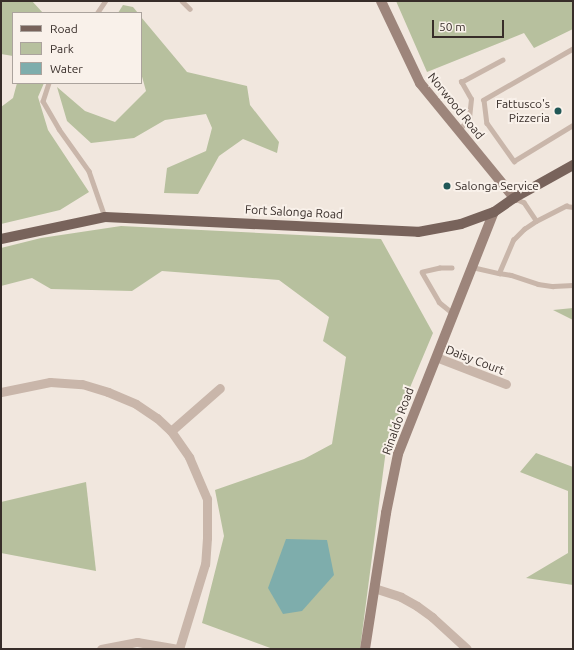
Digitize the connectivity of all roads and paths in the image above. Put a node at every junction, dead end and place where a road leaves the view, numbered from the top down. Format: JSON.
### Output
{"nodes":[{"id":1,"x":105,"y":1,"type":"edge"},
{"id":2,"x":182,"y":1,"type":"edge"},
{"id":3,"x":381,"y":1,"type":"edge"},
{"id":4,"x":190,"y":9,"type":"dead end"},
{"id":5,"x":98,"y":12,"type":"edge"},
{"id":6,"x":573,"y":49,"type":"edge"},
{"id":7,"x":502,"y":60,"type":"dead end"},
{"id":8,"x":49,"y":84,"type":"edge"},
{"id":9,"x":573,"y":125,"type":"edge"},
{"id":10,"x":458,"y":130,"type":"junction"},
{"id":11,"x":573,"y":165,"type":"edge"},
{"id":12,"x":514,"y":198,"type":"junction"},
{"id":13,"x":573,"y":206,"type":"edge"},
{"id":14,"x":494,"y":212,"type":"junction"},
{"id":15,"x":105,"y":217,"type":"junction"},
{"id":16,"x":536,"y":221,"type":"junction"},
{"id":17,"x":1,"y":239,"type":"edge"},
{"id":18,"x":472,"y":267,"type":"junction"},
{"id":19,"x":452,"y":268,"type":"dead end"},
{"id":20,"x":499,"y":273,"type":"junction"},
{"id":21,"x":573,"y":284,"type":"edge"},
{"id":22,"x":454,"y":314,"type":"junction"},
{"id":23,"x":436,"y":358,"type":"junction"},
{"id":24,"x":506,"y":384,"type":"dead end"},
{"id":25,"x":220,"y":388,"type":"dead end"},
{"id":26,"x":1,"y":392,"type":"edge"},
{"id":27,"x":171,"y":431,"type":"junction"},
{"id":28,"x":374,"y":588,"type":"junction"},
{"id":29,"x":101,"y":649,"type":"edge"},
{"id":30,"x":179,"y":649,"type":"edge"},
{"id":31,"x":365,"y":649,"type":"edge"},
{"id":32,"x":467,"y":649,"type":"edge"}],
"edges":[{"from":1,"to":5,"type":"lane"},
{"from":2,"to":4,"type":"lane"},
{"from":3,"to":10,"type":"street","name":"Norwood Road"},
{"from":6,"to":9,"type":"lane"},
{"from":7,"to":10,"type":"lane"},
{"from":8,"to":15,"type":"lane"},
{"from":10,"to":12,"type":"street","name":"Norwood Road"},
{"from":11,"to":12,"type":"main road","name":"Fort Salonga Road"},
{"from":12,"to":14,"type":"main road","name":"Fort Salonga Road"},
{"from":12,"to":16,"type":"lane"},
{"from":13,"to":16,"type":"lane"},
{"from":14,"to":15,"type":"main road","name":"Fort Salonga Road"},
{"from":14,"to":18,"type":"street","name":"Rinaldo Road"},
{"from":15,"to":17,"type":"main road","name":"Fort Salonga Road"},
{"from":16,"to":20,"type":"lane"},
{"from":18,"to":20,"type":"lane"},
{"from":18,"to":22,"type":"street","name":"Rinaldo Road"},
{"from":19,"to":22,"type":"lane"},
{"from":20,"to":21,"type":"lane"},
{"from":22,"to":23,"type":"street","name":"Rinaldo Road"},
{"from":23,"to":24,"type":"street","name":"Daisy Court"},
{"from":23,"to":28,"type":"street","name":"Rinaldo Road"},
{"from":25,"to":27,"type":"street"},
{"from":26,"to":27,"type":"street"},
{"from":27,"to":30,"type":"street"},
{"from":28,"to":31,"type":"street","name":"Rinaldo Road"},
{"from":28,"to":32,"type":"street"},
{"from":29,"to":30,"type":"street"}]}
